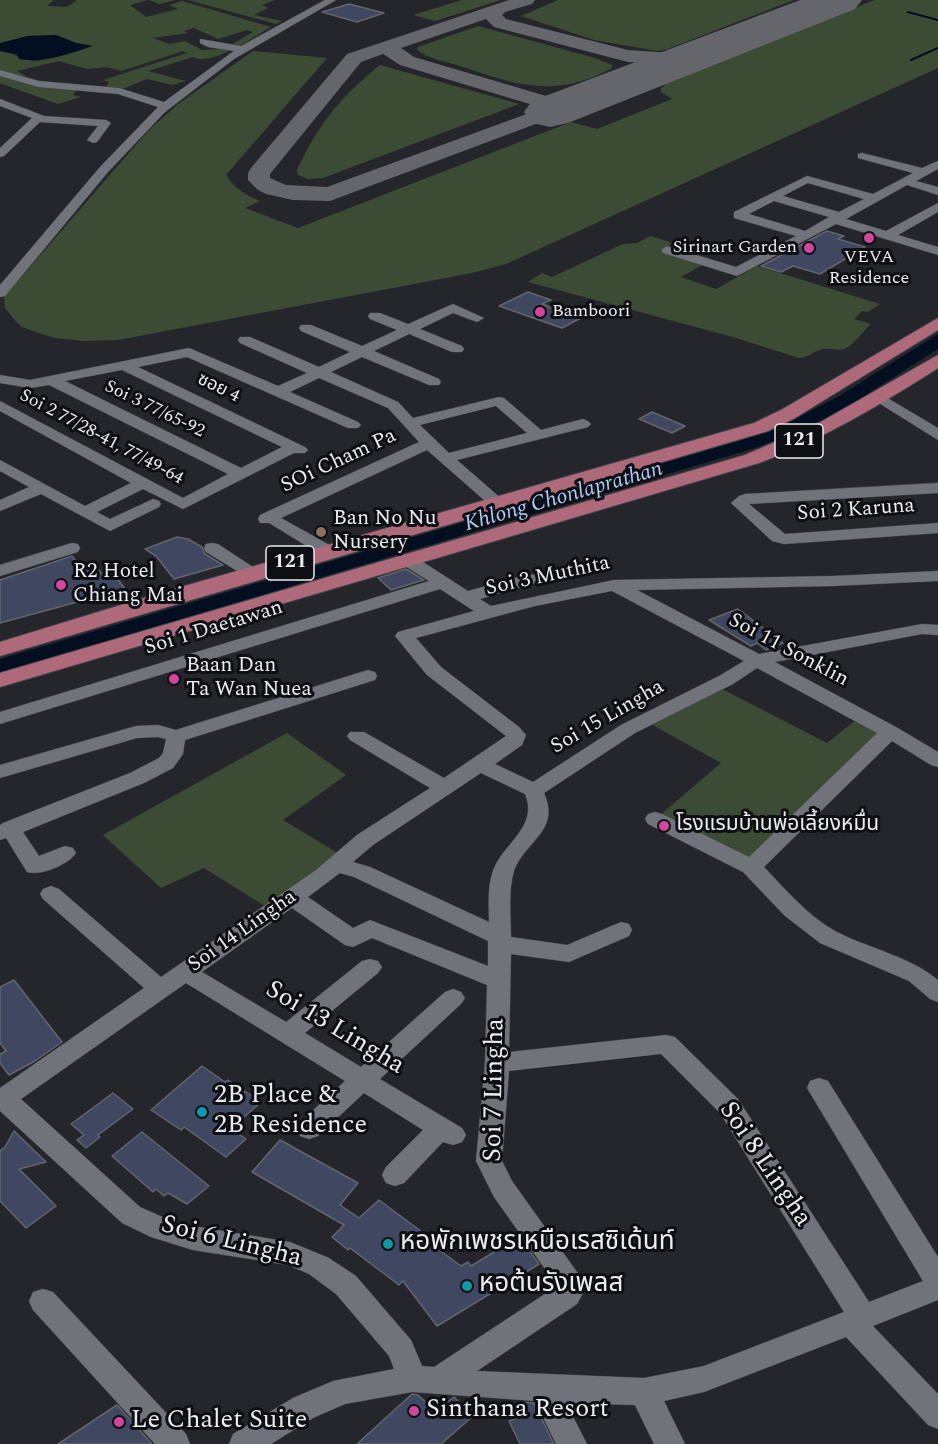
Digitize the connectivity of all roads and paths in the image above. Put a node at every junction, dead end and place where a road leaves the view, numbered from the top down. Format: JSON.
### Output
{"nodes":[{"id":1,"x":332,"y":0,"type":"edge"},
{"id":2,"x":203,"y":41,"type":"dead end"},
{"id":3,"x":242,"y":50,"type":"junction"},
{"id":4,"x":0,"y":73,"type":"edge"},
{"id":5,"x":0,"y":102,"type":"edge"},
{"id":6,"x":167,"y":106,"type":"junction"},
{"id":7,"x":37,"y":119,"type":"junction"},
{"id":8,"x":93,"y":140,"type":"dead end"},
{"id":9,"x":0,"y":153,"type":"edge"},
{"id":10,"x":862,"y":156,"type":"dead end"},
{"id":11,"x":938,"y":164,"type":"edge"},
{"id":12,"x":923,"y":172,"type":"junction"},
{"id":13,"x":905,"y":182,"type":"junction"},
{"id":14,"x":938,"y":191,"type":"edge"},
{"id":15,"x":773,"y":197,"type":"junction"},
{"id":16,"x":873,"y":198,"type":"junction"},
{"id":17,"x":938,"y":207,"type":"edge"},
{"id":18,"x":838,"y":219,"type":"junction"},
{"id":19,"x":807,"y":235,"type":"junction"},
{"id":20,"x":887,"y":236,"type":"junction"},
{"id":21,"x":667,"y":250,"type":"dead end"},
{"id":22,"x":938,"y":251,"type":"edge"},
{"id":23,"x":722,"y":268,"type":"junction"},
{"id":24,"x":708,"y":275,"type":"dead end"},
{"id":25,"x":0,"y":293,"type":"edge"},
{"id":26,"x":375,"y":316,"type":"dead end"},
{"id":27,"x":477,"y":318,"type":"dead end"},
{"id":28,"x":938,"y":323,"type":"edge"},
{"id":29,"x":306,"y":328,"type":"dead end"},
{"id":30,"x":409,"y":330,"type":"junction"},
{"id":31,"x":245,"y":340,"type":"dead end"},
{"id":32,"x":457,"y":350,"type":"dead end"},
{"id":33,"x":362,"y":352,"type":"junction"},
{"id":34,"x":938,"y":360,"type":"edge"},
{"id":35,"x":125,"y":366,"type":"junction"},
{"id":36,"x":319,"y":372,"type":"junction"},
{"id":37,"x":0,"y":379,"type":"edge"},
{"id":38,"x":51,"y":380,"type":"junction"},
{"id":39,"x":434,"y":382,"type":"dead end"},
{"id":40,"x":846,"y":385,"type":"junction"},
{"id":41,"x":278,"y":392,"type":"junction"},
{"id":42,"x":876,"y":396,"type":"junction"},
{"id":43,"x":0,"y":405,"type":"edge"},
{"id":44,"x":410,"y":423,"type":"junction"},
{"id":45,"x":583,"y":424,"type":"dead end"},
{"id":46,"x":352,"y":425,"type":"dead end"},
{"id":47,"x":538,"y":435,"type":"junction"},
{"id":48,"x":938,"y":435,"type":"edge"},
{"id":49,"x":429,"y":443,"type":"junction"},
{"id":50,"x":446,"y":458,"type":"junction"},
{"id":51,"x":0,"y":465,"type":"edge"},
{"id":52,"x":240,"y":474,"type":"junction"},
{"id":53,"x":143,"y":483,"type":"junction"},
{"id":54,"x":41,"y":488,"type":"junction"},
{"id":55,"x":938,"y":488,"type":"edge"},
{"id":56,"x":153,"y":504,"type":"dead end"},
{"id":57,"x":498,"y":504,"type":"junction"},
{"id":58,"x":0,"y":506,"type":"edge"},
{"id":59,"x":85,"y":512,"type":"junction"},
{"id":60,"x":938,"y":528,"type":"edge"},
{"id":61,"x":212,"y":548,"type":"dead end"},
{"id":62,"x":72,"y":549,"type":"dead end"},
{"id":63,"x":329,"y":552,"type":"junction"},
{"id":64,"x":406,"y":559,"type":"junction"},
{"id":65,"x":0,"y":570,"type":"edge"},
{"id":66,"x":253,"y":573,"type":"junction"},
{"id":67,"x":938,"y":576,"type":"edge"},
{"id":68,"x":529,"y":579,"type":"dead end"},
{"id":69,"x":441,"y":583,"type":"junction"},
{"id":70,"x":614,"y":585,"type":"junction"},
{"id":71,"x":465,"y":598,"type":"junction"},
{"id":72,"x":488,"y":612,"type":"junction"},
{"id":73,"x":938,"y":630,"type":"edge"},
{"id":74,"x":0,"y":649,"type":"edge"},
{"id":75,"x":758,"y":660,"type":"junction"},
{"id":76,"x":368,"y":676,"type":"dead end"},
{"id":77,"x":0,"y":680,"type":"edge"},
{"id":78,"x":0,"y":718,"type":"edge"},
{"id":79,"x":889,"y":731,"type":"junction"},
{"id":80,"x":176,"y":736,"type":"junction"},
{"id":81,"x":357,"y":736,"type":"dead end"},
{"id":82,"x":938,"y":761,"type":"edge"},
{"id":83,"x":481,"y":765,"type":"junction"},
{"id":84,"x":0,"y":772,"type":"edge"},
{"id":85,"x":445,"y":788,"type":"junction"},
{"id":86,"x":532,"y":790,"type":"junction"},
{"id":87,"x":655,"y":819,"type":"dead end"},
{"id":88,"x":5,"y":831,"type":"edge"},
{"id":89,"x":65,"y":853,"type":"dead end"},
{"id":90,"x":336,"y":864,"type":"junction"},
{"id":91,"x":751,"y":867,"type":"junction"},
{"id":92,"x":51,"y":894,"type":"dead end"},
{"id":93,"x":292,"y":897,"type":"junction"},
{"id":94,"x":621,"y":930,"type":"dead end"},
{"id":95,"x":500,"y":940,"type":"junction"},
{"id":96,"x":370,"y":967,"type":"dead end"},
{"id":97,"x":185,"y":972,"type":"junction"},
{"id":98,"x":498,"y":980,"type":"junction"},
{"id":99,"x":161,"y":989,"type":"junction"},
{"id":100,"x":938,"y":993,"type":"edge"},
{"id":101,"x":453,"y":998,"type":"dead end"},
{"id":102,"x":287,"y":1034,"type":"junction"},
{"id":103,"x":497,"y":1063,"type":"junction"},
{"id":104,"x":362,"y":1080,"type":"junction"},
{"id":105,"x":819,"y":1088,"type":"dead end"},
{"id":106,"x":2,"y":1100,"type":"edge"},
{"id":107,"x":309,"y":1129,"type":"dead end"},
{"id":108,"x":395,"y":1175,"type":"dead end"},
{"id":109,"x":938,"y":1281,"type":"edge"},
{"id":110,"x":938,"y":1288,"type":"edge"},
{"id":111,"x":43,"y":1301,"type":"dead end"},
{"id":112,"x":858,"y":1321,"type":"junction"},
{"id":113,"x":425,"y":1380,"type":"junction"},
{"id":114,"x":543,"y":1388,"type":"junction"},
{"id":115,"x":645,"y":1392,"type":"junction"},
{"id":116,"x":938,"y":1415,"type":"edge"},
{"id":117,"x":176,"y":1444,"type":"edge"},
{"id":118,"x":244,"y":1444,"type":"edge"},
{"id":119,"x":572,"y":1444,"type":"edge"},
{"id":120,"x":670,"y":1444,"type":"edge"}],
"edges":[{"from":1,"to":3,"type":"street"},
{"from":2,"to":3,"type":"street"},
{"from":3,"to":6,"type":"street"},
{"from":4,"to":6,"type":"street"},
{"from":5,"to":7,"type":"street"},
{"from":6,"to":25,"type":"street"},
{"from":7,"to":8,"type":"street"},
{"from":7,"to":9,"type":"street"},
{"from":10,"to":12,"type":"street"},
{"from":11,"to":12,"type":"street"},
{"from":12,"to":13,"type":"street"},
{"from":13,"to":14,"type":"street"},
{"from":13,"to":16,"type":"street"},
{"from":15,"to":16,"type":"street"},
{"from":15,"to":18,"type":"street"},
{"from":15,"to":19,"type":"street"},
{"from":16,"to":18,"type":"street"},
{"from":17,"to":20,"type":"street"},
{"from":18,"to":19,"type":"street"},
{"from":18,"to":20,"type":"street"},
{"from":19,"to":23,"type":"street"},
{"from":20,"to":22,"type":"street"},
{"from":21,"to":23,"type":"street"},
{"from":23,"to":24,"type":"street"},
{"from":26,"to":30,"type":"street"},
{"from":27,"to":30,"type":"street"},
{"from":28,"to":40,"type":"main road","number":"121"},
{"from":29,"to":33,"type":"street"},
{"from":30,"to":32,"type":"street"},
{"from":30,"to":33,"type":"street"},
{"from":31,"to":36,"type":"street"},
{"from":33,"to":36,"type":"street"},
{"from":33,"to":39,"type":"street"},
{"from":34,"to":42,"type":"main road","number":"121"},
{"from":35,"to":38,"type":"street"},
{"from":35,"to":41,"type":"street"},
{"from":35,"to":52,"type":"street","name":"ซอย 4"},
{"from":36,"to":41,"type":"street"},
{"from":36,"to":44,"type":"street"},
{"from":37,"to":38,"type":"street"},
{"from":38,"to":52,"type":"street","name":"Soi 3 77/65-92"},
{"from":40,"to":42,"type":"main road"},
{"from":40,"to":57,"type":"main road","number":"121"},
{"from":41,"to":46,"type":"street"},
{"from":42,"to":48,"type":"street"},
{"from":42,"to":64,"type":"main road","number":"121"},
{"from":43,"to":53,"type":"street","name":"Soi 2 77/28-41, 77/49-64"},
{"from":44,"to":47,"type":"street"},
{"from":44,"to":49,"type":"street"},
{"from":45,"to":47,"type":"street"},
{"from":47,"to":50,"type":"street"},
{"from":49,"to":50,"type":"street"},
{"from":49,"to":63,"type":"street","name":"SOi Cham Pa"},
{"from":50,"to":57,"type":"street"},
{"from":51,"to":54,"type":"street"},
{"from":52,"to":53,"type":"street","name":"Soi 2 77/28-41, 77/49-64"},
{"from":53,"to":59,"type":"street"},
{"from":54,"to":58,"type":"street"},
{"from":54,"to":59,"type":"street"},
{"from":55,"to":60,"type":"street","name":"Soi 2 Karuna"},
{"from":56,"to":59,"type":"street"},
{"from":57,"to":63,"type":"main road","number":"121"},
{"from":61,"to":66,"type":"street"},
{"from":62,"to":65,"type":"street"},
{"from":63,"to":66,"type":"main road","number":"121"},
{"from":64,"to":69,"type":"street"},
{"from":64,"to":77,"type":"main road","number":"121"},
{"from":66,"to":74,"type":"main road","number":"121"},
{"from":67,"to":70,"type":"street","name":"Soi 3 Muthita"},
{"from":68,"to":71,"type":"street"},
{"from":69,"to":71,"type":"street"},
{"from":69,"to":78,"type":"street","name":"Soi 1 Daetawan"},
{"from":70,"to":72,"type":"street","name":"Soi 3 Muthita"},
{"from":70,"to":75,"type":"street","name":"Soi 11 Sonklin"},
{"from":71,"to":72,"type":"street"},
{"from":72,"to":83,"type":"street","name":"Soi 3 Muthita"},
{"from":73,"to":75,"type":"street"},
{"from":75,"to":79,"type":"street","name":"Soi 11 Sonklin"},
{"from":75,"to":86,"type":"street","name":"Soi 15 Lingha"},
{"from":76,"to":80,"type":"street"},
{"from":79,"to":82,"type":"street","name":"Soi 11 Sonklin"},
{"from":79,"to":91,"type":"street"},
{"from":80,"to":84,"type":"street"},
{"from":80,"to":88,"type":"street"},
{"from":81,"to":85,"type":"street"},
{"from":83,"to":85,"type":"street","name":"Soi 14 Lingha"},
{"from":83,"to":86,"type":"street"},
{"from":85,"to":90,"type":"street","name":"Soi 14 Lingha"},
{"from":86,"to":95,"type":"street","name":"Soi 7 Lingha"},
{"from":87,"to":91,"type":"street"},
{"from":88,"to":89,"type":"street"},
{"from":90,"to":93,"type":"street","name":"Soi 14 Lingha"},
{"from":90,"to":95,"type":"street"},
{"from":91,"to":100,"type":"street"},
{"from":92,"to":99,"type":"street"},
{"from":93,"to":97,"type":"street","name":"Soi 14 Lingha"},
{"from":93,"to":98,"type":"street"},
{"from":94,"to":95,"type":"street"},
{"from":95,"to":98,"type":"street","name":"Soi 7 Lingha"},
{"from":96,"to":102,"type":"street"},
{"from":97,"to":99,"type":"street","name":"Soi 14 Lingha"},
{"from":97,"to":102,"type":"street","name":"Soi 13 Lingha"},
{"from":98,"to":103,"type":"street","name":"Soi 7 Lingha"},
{"from":99,"to":106,"type":"street","name":"Soi 14 Lingha"},
{"from":101,"to":104,"type":"street"},
{"from":102,"to":104,"type":"street","name":"Soi 13 Lingha"},
{"from":103,"to":112,"type":"street","name":"Soi 8 Lingha"},
{"from":103,"to":113,"type":"street","name":"Soi 7 Lingha"},
{"from":104,"to":107,"type":"street"},
{"from":104,"to":108,"type":"street","name":"Soi 13 Lingha"},
{"from":105,"to":109,"type":"street"},
{"from":106,"to":113,"type":"street","name":"Soi 6 Lingha"},
{"from":110,"to":112,"type":"street"},
{"from":111,"to":117,"type":"street"},
{"from":112,"to":115,"type":"street"},
{"from":112,"to":116,"type":"street"},
{"from":113,"to":114,"type":"street"},
{"from":113,"to":118,"type":"street"},
{"from":114,"to":115,"type":"street"},
{"from":114,"to":119,"type":"street"},
{"from":115,"to":120,"type":"street"}]}
